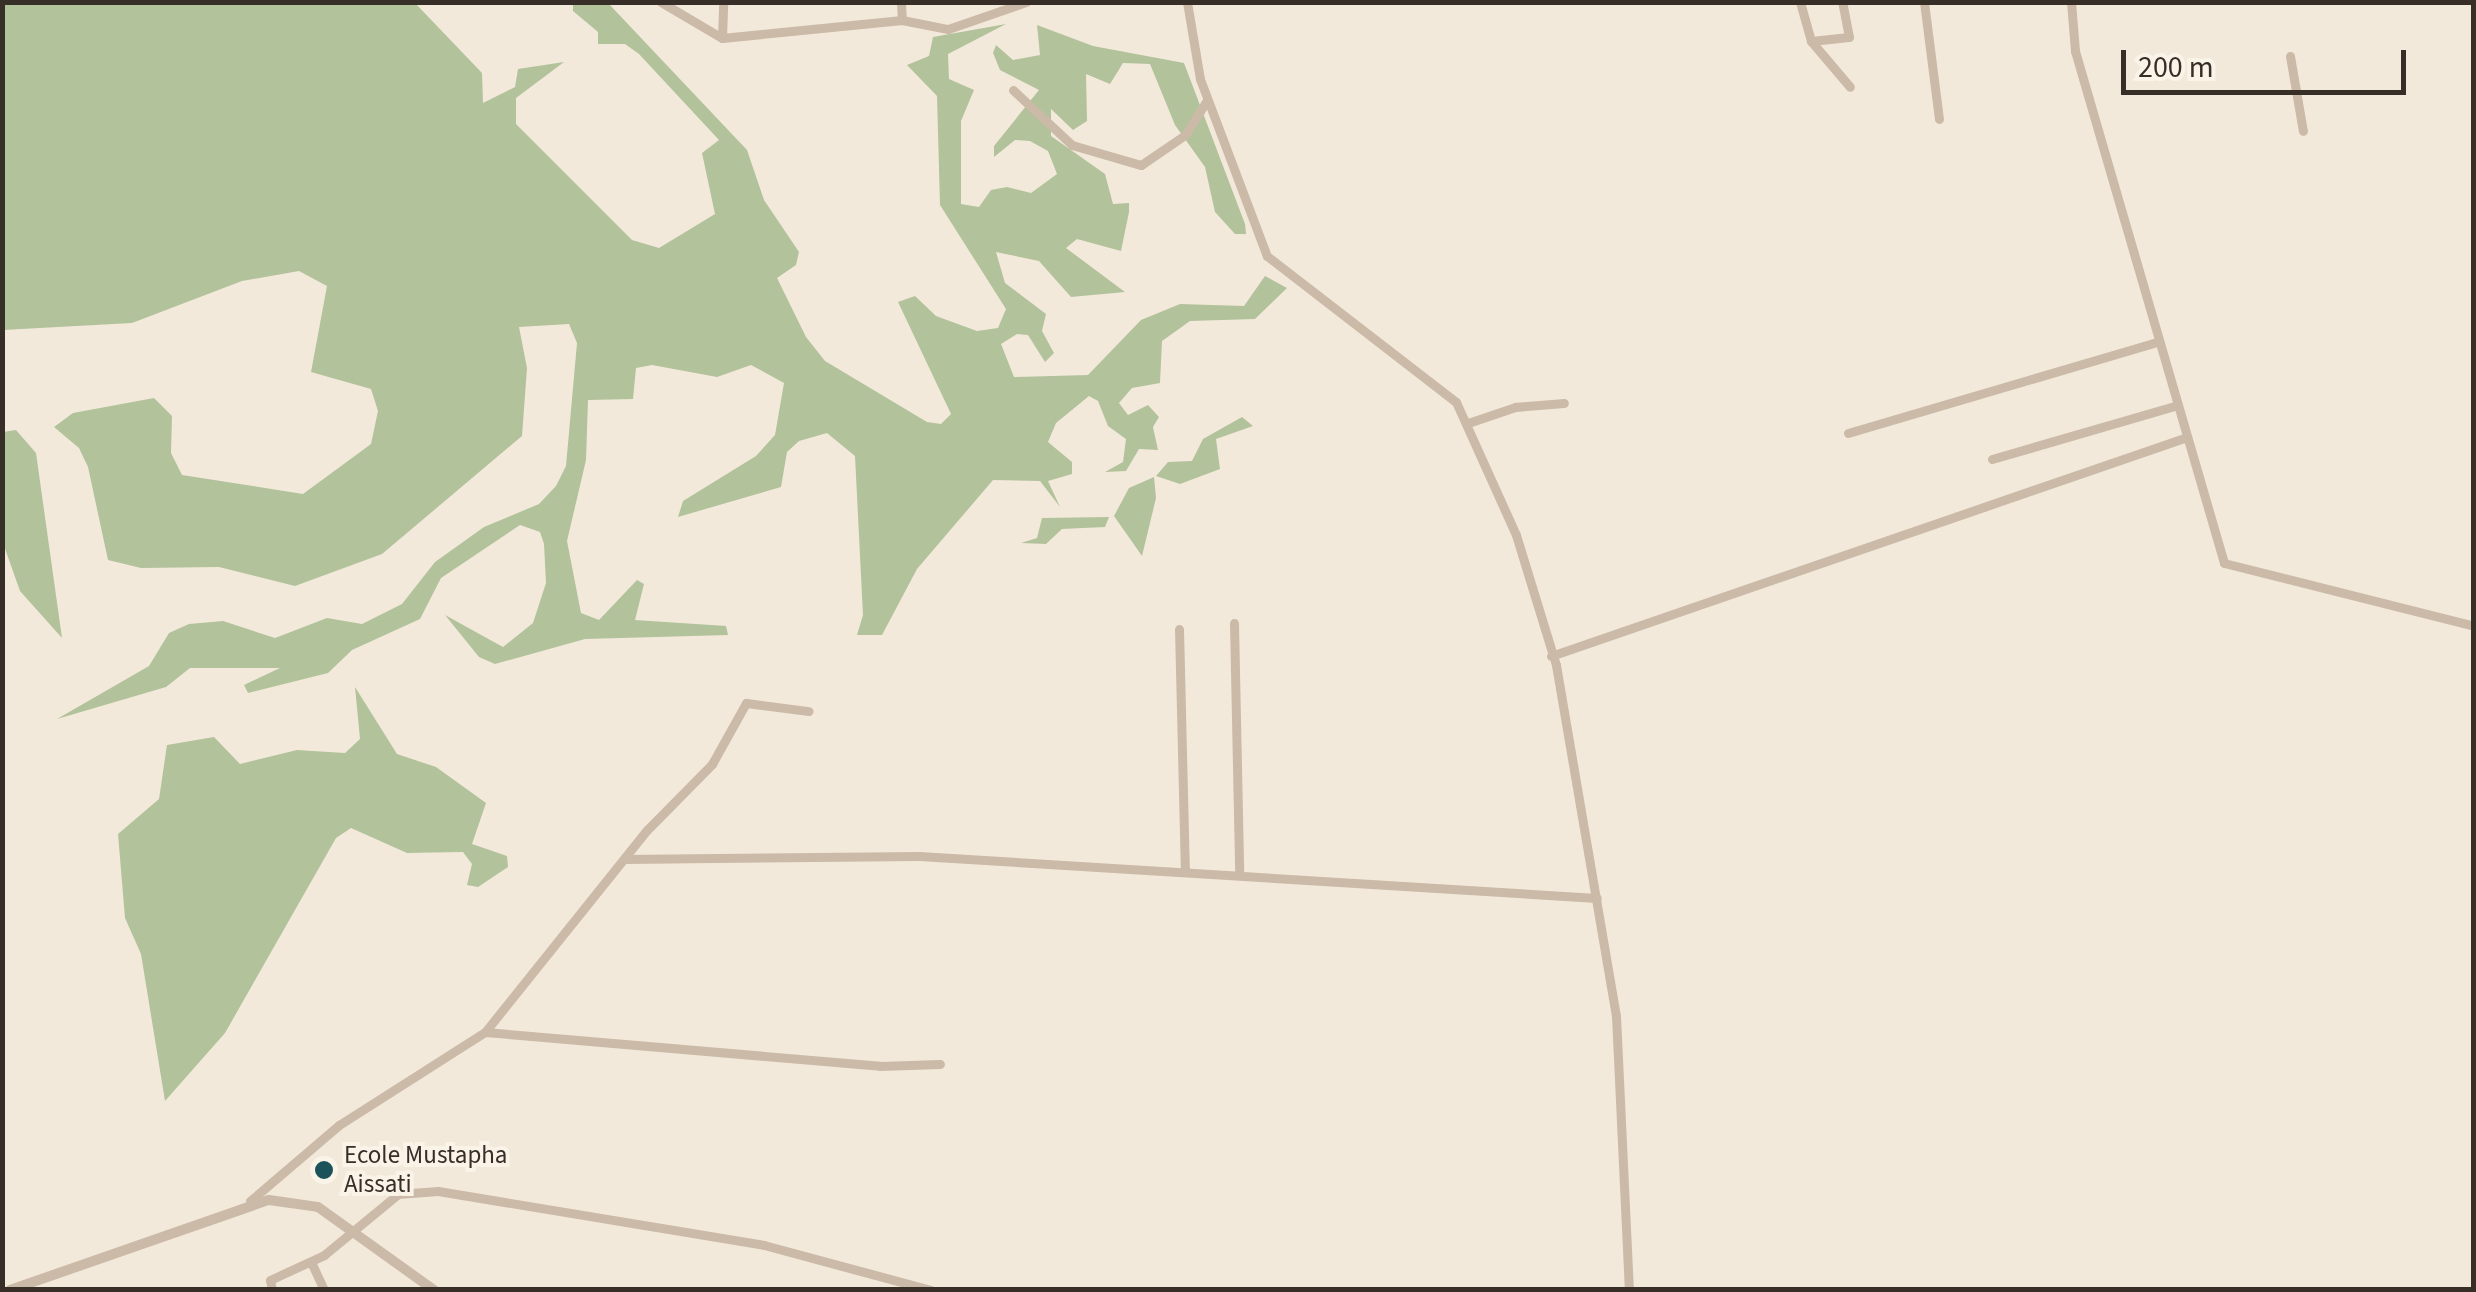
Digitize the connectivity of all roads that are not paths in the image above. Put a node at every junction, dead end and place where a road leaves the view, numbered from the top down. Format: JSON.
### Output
{"nodes":[{"id":1,"x":661,"y":2,"type":"edge"},
{"id":2,"x":723,"y":2,"type":"edge"},
{"id":3,"x":901,"y":2,"type":"edge"},
{"id":4,"x":1026,"y":2,"type":"edge"},
{"id":5,"x":1188,"y":2,"type":"edge"},
{"id":6,"x":1800,"y":2,"type":"edge"},
{"id":7,"x":1842,"y":2,"type":"edge"},
{"id":8,"x":1924,"y":2,"type":"edge"},
{"id":9,"x":2071,"y":2,"type":"edge"},
{"id":10,"x":902,"y":20,"type":"junction"},
{"id":11,"x":722,"y":38,"type":"junction"},
{"id":12,"x":1811,"y":42,"type":"junction"},
{"id":13,"x":2290,"y":56,"type":"dead end"},
{"id":14,"x":1850,"y":87,"type":"dead end"},
{"id":15,"x":1013,"y":90,"type":"dead end"},
{"id":16,"x":1207,"y":100,"type":"junction"},
{"id":17,"x":1939,"y":118,"type":"dead end"},
{"id":18,"x":2302,"y":131,"type":"dead end"},
{"id":19,"x":2158,"y":342,"type":"junction"},
{"id":20,"x":1564,"y":402,"type":"dead end"},
{"id":21,"x":2174,"y":406,"type":"junction"},
{"id":22,"x":1468,"y":423,"type":"junction"},
{"id":23,"x":1848,"y":433,"type":"dead end"},
{"id":24,"x":2184,"y":438,"type":"junction"},
{"id":25,"x":1992,"y":460,"type":"dead end"},
{"id":26,"x":1234,"y":623,"type":"dead end"},
{"id":27,"x":2474,"y":626,"type":"edge"},
{"id":28,"x":1178,"y":630,"type":"dead end"},
{"id":29,"x":1551,"y":656,"type":"junction"},
{"id":30,"x":808,"y":711,"type":"dead end"},
{"id":31,"x":624,"y":859,"type":"junction"},
{"id":32,"x":1239,"y":871,"type":"junction"},
{"id":33,"x":1186,"y":872,"type":"junction"},
{"id":34,"x":1597,"y":898,"type":"junction"},
{"id":35,"x":485,"y":1032,"type":"junction"},
{"id":36,"x":940,"y":1064,"type":"dead end"},
{"id":37,"x":250,"y":1202,"type":"junction"},
{"id":38,"x":352,"y":1228,"type":"junction"},
{"id":39,"x":311,"y":1262,"type":"junction"},
{"id":40,"x":10,"y":1290,"type":"edge"},
{"id":41,"x":272,"y":1290,"type":"edge"},
{"id":42,"x":324,"y":1290,"type":"edge"},
{"id":43,"x":434,"y":1290,"type":"edge"},
{"id":44,"x":930,"y":1290,"type":"edge"},
{"id":45,"x":1629,"y":1290,"type":"edge"}],
"edges":[{"from":1,"to":11,"type":"street"},
{"from":2,"to":11,"type":"street"},
{"from":3,"to":10,"type":"street"},
{"from":4,"to":10,"type":"street"},
{"from":5,"to":16,"type":"street"},
{"from":6,"to":12,"type":"street"},
{"from":7,"to":12,"type":"street"},
{"from":8,"to":17,"type":"street"},
{"from":9,"to":19,"type":"street"},
{"from":10,"to":11,"type":"street"},
{"from":12,"to":14,"type":"street"},
{"from":13,"to":18,"type":"street"},
{"from":15,"to":16,"type":"street"},
{"from":16,"to":22,"type":"street"},
{"from":19,"to":21,"type":"street"},
{"from":19,"to":23,"type":"street"},
{"from":20,"to":22,"type":"street"},
{"from":21,"to":24,"type":"street"},
{"from":21,"to":25,"type":"street"},
{"from":22,"to":29,"type":"street"},
{"from":24,"to":27,"type":"street"},
{"from":24,"to":29,"type":"street"},
{"from":26,"to":32,"type":"street"},
{"from":28,"to":33,"type":"street"},
{"from":29,"to":34,"type":"street"},
{"from":30,"to":31,"type":"street"},
{"from":31,"to":33,"type":"street"},
{"from":31,"to":35,"type":"street"},
{"from":32,"to":33,"type":"street"},
{"from":32,"to":34,"type":"street"},
{"from":34,"to":45,"type":"street"},
{"from":35,"to":36,"type":"street"},
{"from":35,"to":37,"type":"street"},
{"from":37,"to":38,"type":"street"},
{"from":37,"to":40,"type":"street"},
{"from":38,"to":39,"type":"street"},
{"from":38,"to":43,"type":"street"},
{"from":38,"to":44,"type":"street"},
{"from":39,"to":41,"type":"street"},
{"from":39,"to":42,"type":"street"}]}
